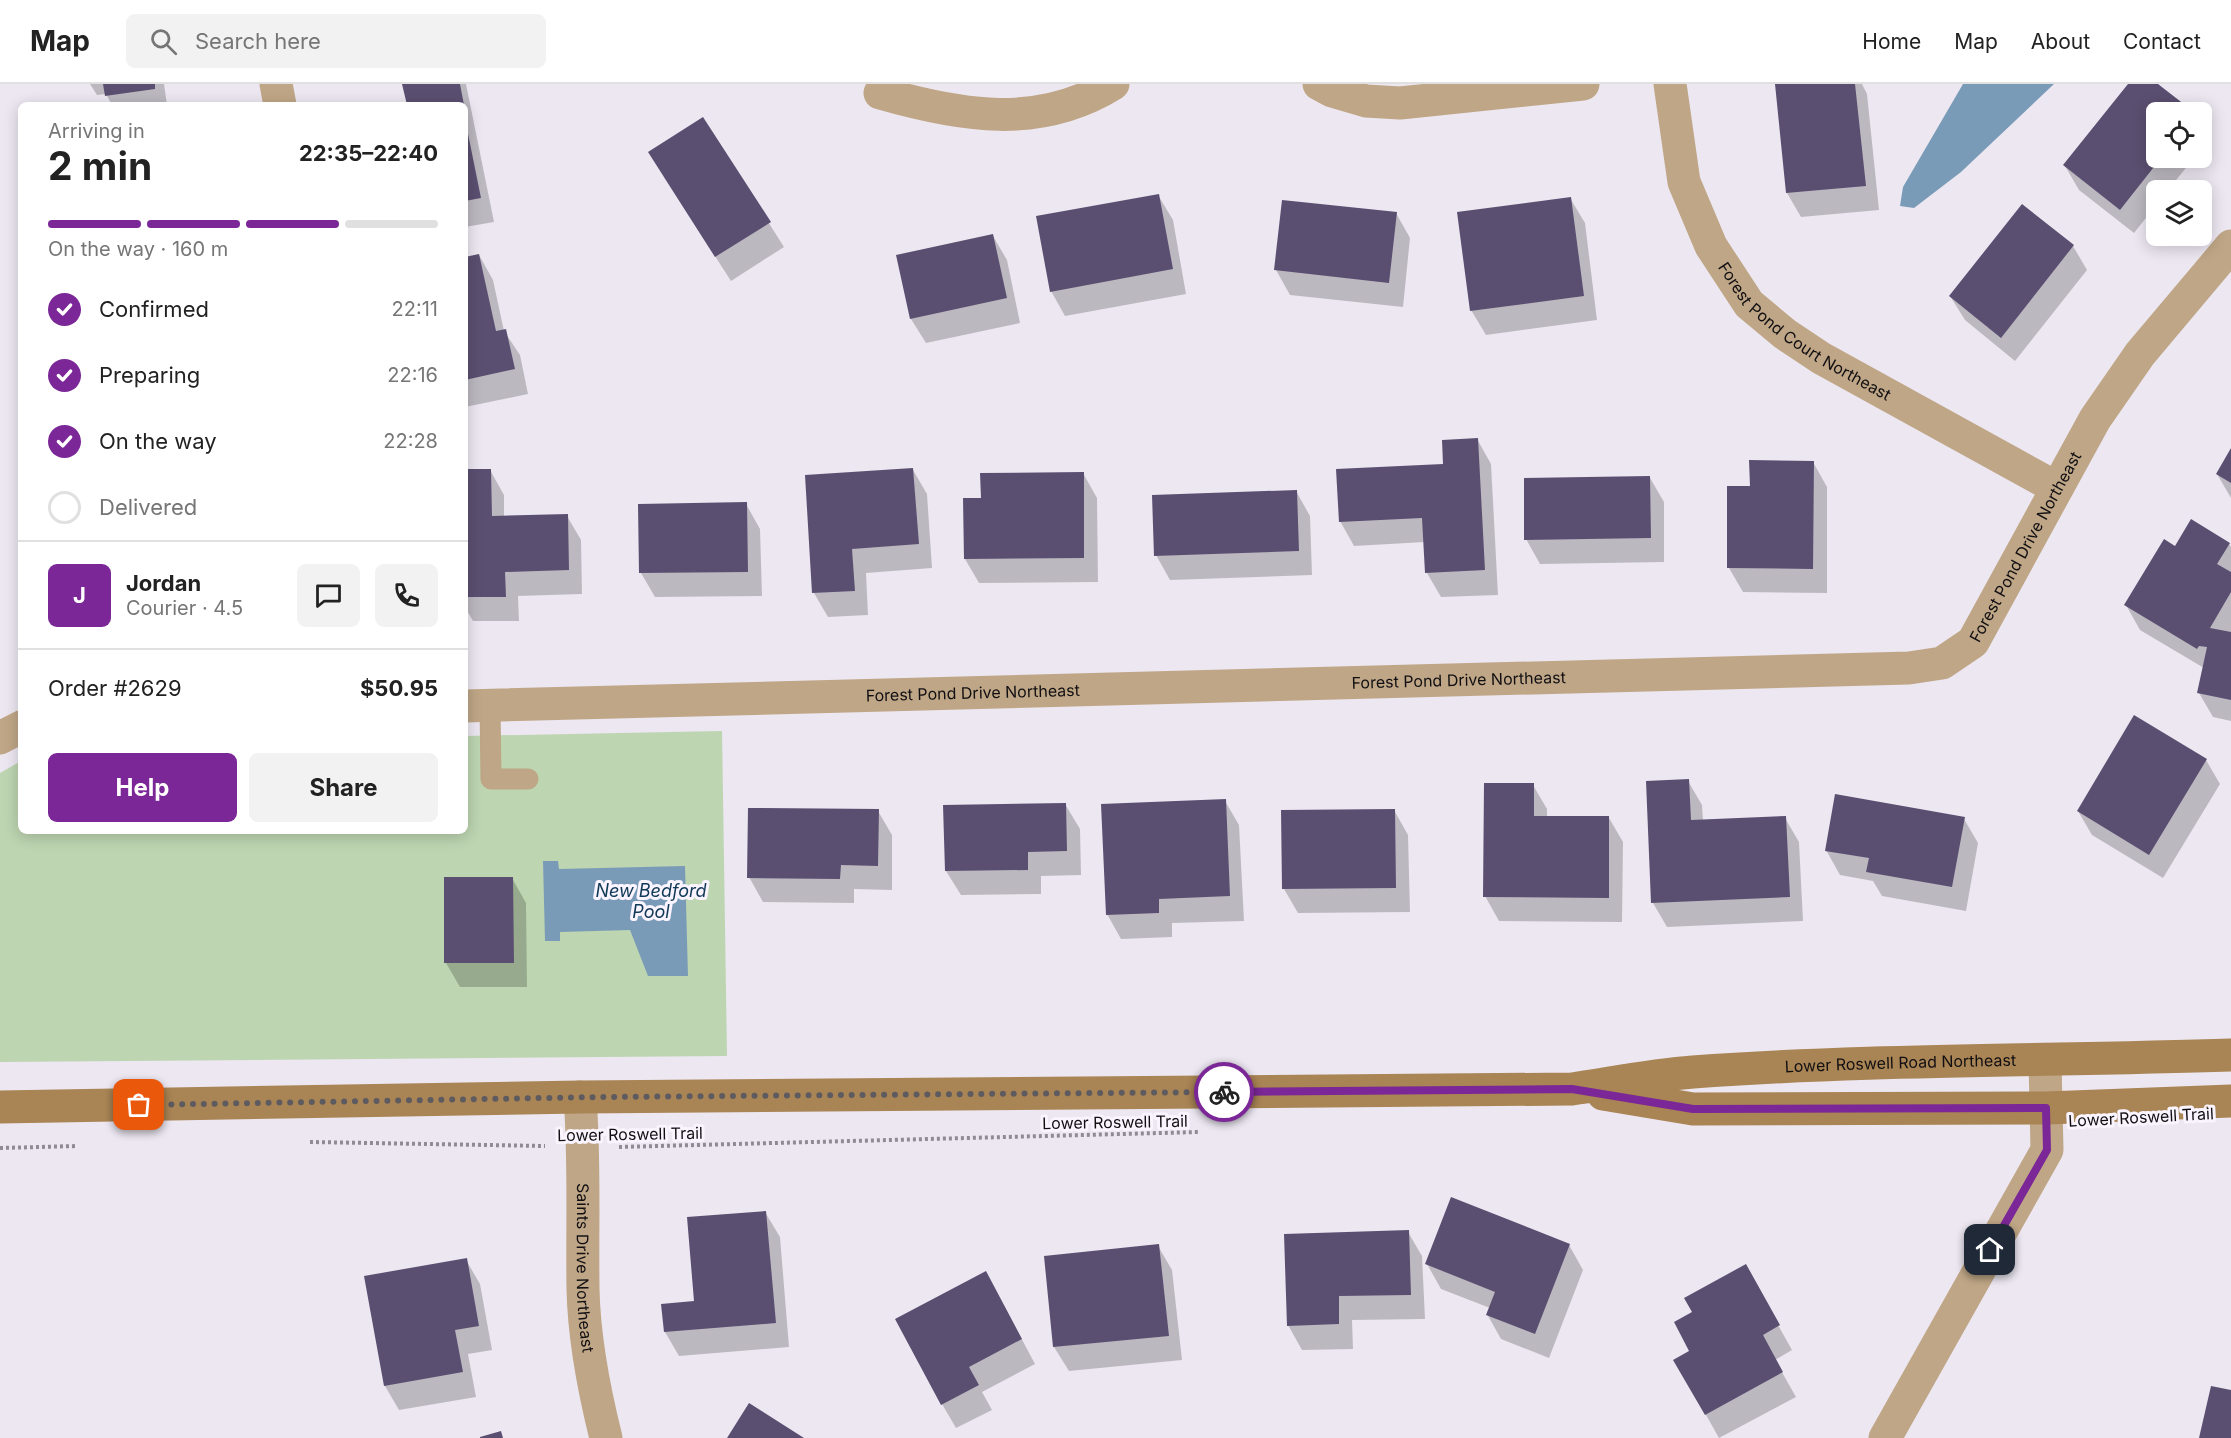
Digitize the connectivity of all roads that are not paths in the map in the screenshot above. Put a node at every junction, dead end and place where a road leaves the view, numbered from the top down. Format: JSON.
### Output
{"nodes":[{"id":1,"x":276,"y":84,"type":"edge"},
{"id":2,"x":1113,"y":84,"type":"edge"},
{"id":3,"x":1319,"y":84,"type":"edge"},
{"id":4,"x":1583,"y":84,"type":"edge"},
{"id":5,"x":1670,"y":84,"type":"edge"},
{"id":6,"x":880,"y":93,"type":"dead end"},
{"id":7,"x":279,"y":102,"type":"edge"},
{"id":8,"x":2231,"y":246,"type":"edge"},
{"id":9,"x":2057,"y":488,"type":"junction"},
{"id":10,"x":478,"y":705,"type":"edge"},
{"id":11,"x":18,"y":729,"type":"edge"},
{"id":12,"x":0,"y":738,"type":"edge"},
{"id":13,"x":528,"y":779,"type":"dead end"},
{"id":14,"x":2231,"y":1055,"type":"edge"},
{"id":15,"x":2045,"y":1062,"type":"junction"},
{"id":16,"x":1572,"y":1089,"type":"junction"},
{"id":17,"x":579,"y":1097,"type":"junction"},
{"id":18,"x":2231,"y":1101,"type":"edge"},
{"id":19,"x":0,"y":1107,"type":"edge"},
{"id":20,"x":2046,"y":1108,"type":"junction"},
{"id":21,"x":606,"y":1438,"type":"edge"},
{"id":22,"x":1885,"y":1438,"type":"edge"}],
"edges":[{"from":1,"to":7,"type":"street"},
{"from":2,"to":6,"type":"street"},
{"from":3,"to":4,"type":"street"},
{"from":5,"to":9,"type":"street","name":"Forest Pond Court Northeast"},
{"from":8,"to":9,"type":"street","name":"Forest Pond Drive Northeast"},
{"from":9,"to":10,"type":"street","name":"Forest Pond Drive Northeast"},
{"from":10,"to":13,"type":"lane"},
{"from":11,"to":12,"type":"street"},
{"from":14,"to":15,"type":"street","name":"Lower Roswell Road Northeast"},
{"from":15,"to":16,"type":"street","name":"Lower Roswell Road Northeast"},
{"from":15,"to":20,"type":"street"},
{"from":16,"to":17,"type":"street","name":"Lower Roswell Road Northeast"},
{"from":16,"to":20,"type":"street","name":"Lower Roswell Road Northeast"},
{"from":17,"to":19,"type":"street","name":"Lower Roswell Road Northeast"},
{"from":17,"to":21,"type":"street","name":"Saints Drive Northeast"},
{"from":18,"to":20,"type":"street","name":"Lower Roswell Road Northeast"},
{"from":20,"to":22,"type":"street"}]}
